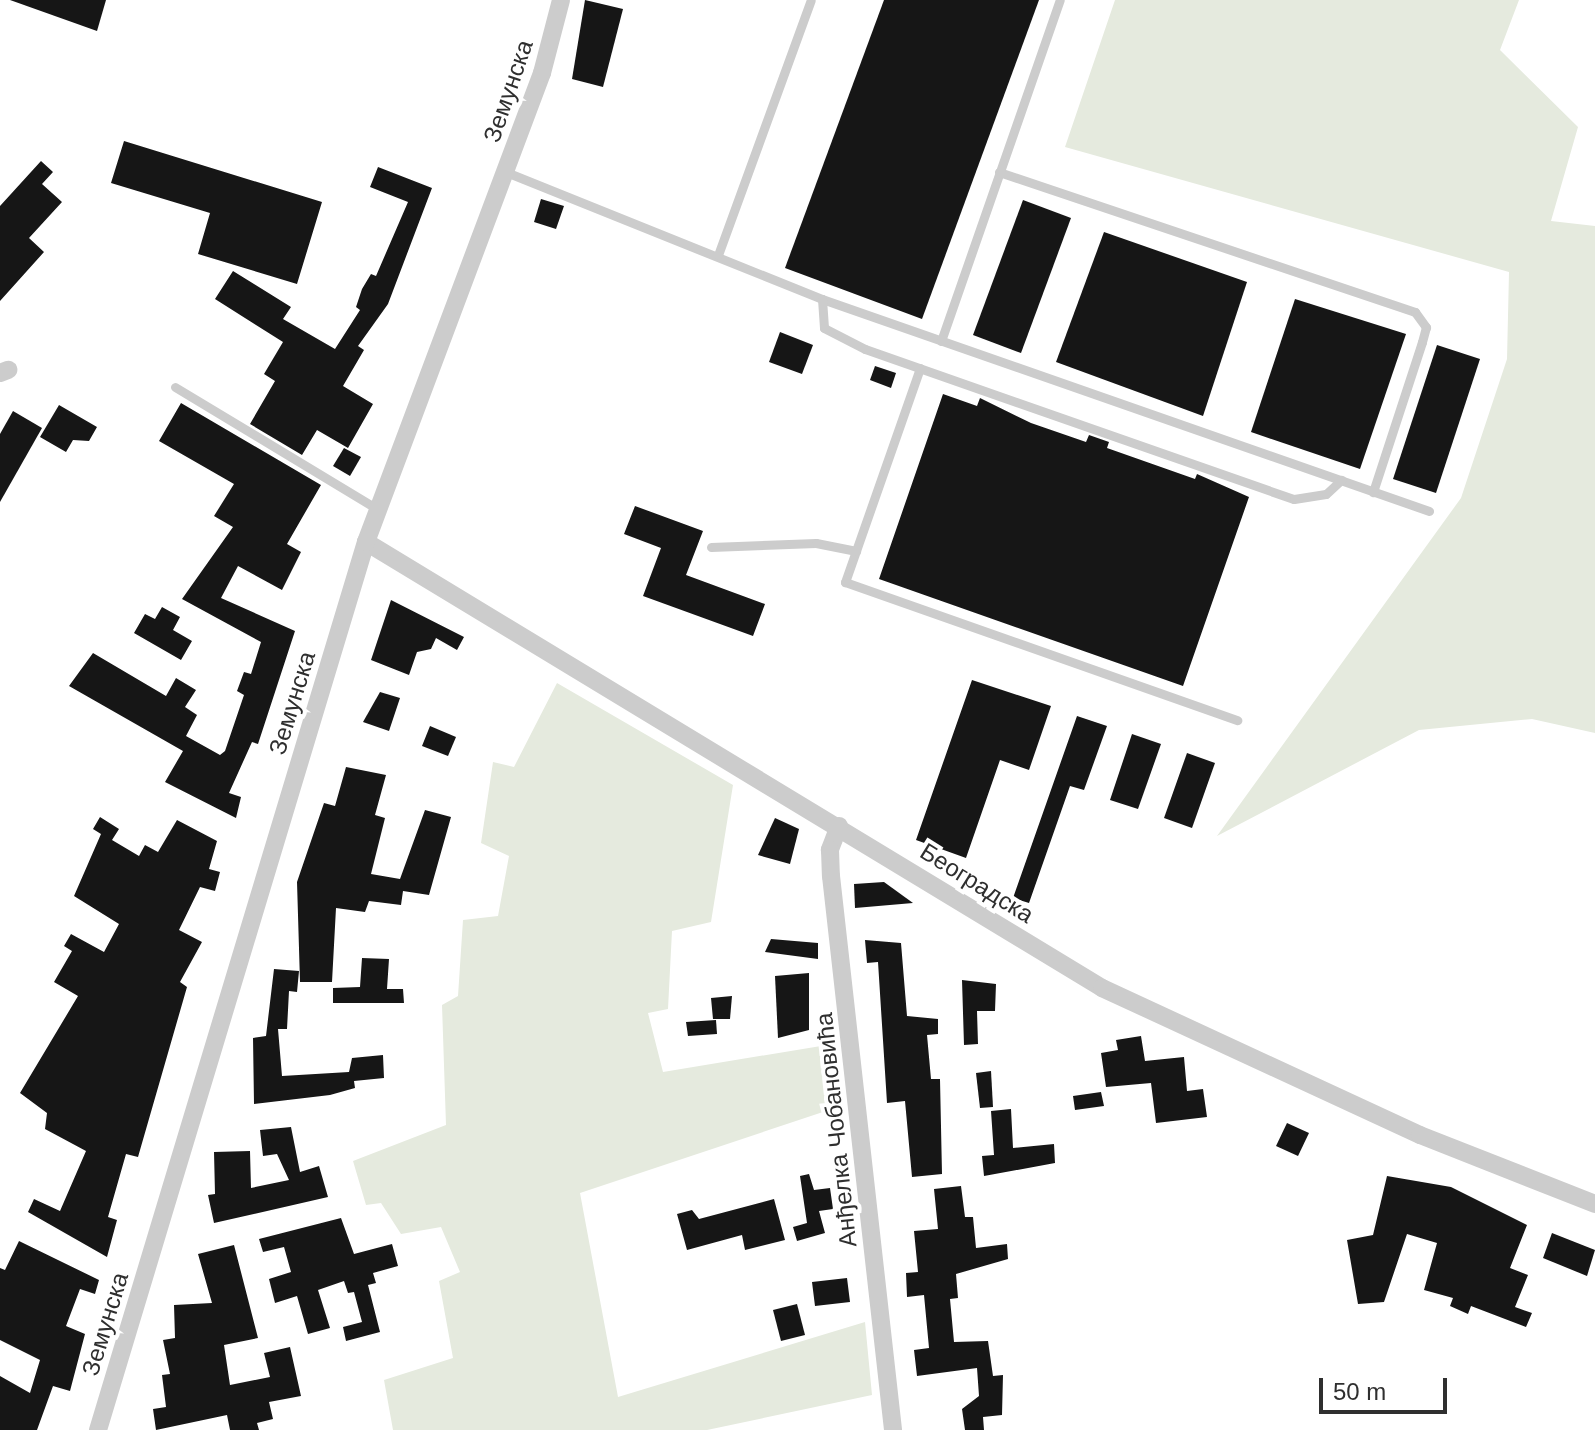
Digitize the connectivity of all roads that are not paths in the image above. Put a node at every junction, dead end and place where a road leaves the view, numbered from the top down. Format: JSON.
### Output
{"nodes":[{"id":1,"x":561,"y":0,"type":"edge"},
{"id":2,"x":811,"y":0,"type":"edge"},
{"id":3,"x":1060,"y":0,"type":"edge"},
{"id":4,"x":506,"y":172,"type":"junction"},
{"id":5,"x":999,"y":172,"type":"junction"},
{"id":6,"x":718,"y":255,"type":"junction"},
{"id":7,"x":822,"y":299,"type":"junction"},
{"id":8,"x":941,"y":341,"type":"junction"},
{"id":9,"x":920,"y":368,"type":"junction"},
{"id":10,"x":175,"y":387,"type":"dead end"},
{"id":11,"x":1341,"y":480,"type":"junction"},
{"id":12,"x":1373,"y":492,"type":"junction"},
{"id":13,"x":377,"y":509,"type":"junction"},
{"id":14,"x":1429,"y":511,"type":"dead end"},
{"id":15,"x":366,"y":542,"type":"junction"},
{"id":16,"x":711,"y":547,"type":"dead end"},
{"id":17,"x":856,"y":551,"type":"junction"},
{"id":18,"x":1237,"y":720,"type":"dead end"},
{"id":19,"x":839,"y":826,"type":"junction"},
{"id":20,"x":1595,"y":1204,"type":"edge"},
{"id":21,"x":98,"y":1430,"type":"edge"},
{"id":22,"x":893,"y":1430,"type":"edge"}],
"edges":[{"from":1,"to":4,"type":"street","name":"Земунска"},
{"from":2,"to":6,"type":"lane"},
{"from":3,"to":5,"type":"lane"},
{"from":4,"to":6,"type":"lane"},
{"from":4,"to":13,"type":"street","name":"Земунска"},
{"from":5,"to":8,"type":"lane"},
{"from":5,"to":12,"type":"lane"},
{"from":6,"to":7,"type":"lane"},
{"from":7,"to":8,"type":"lane"},
{"from":7,"to":9,"type":"lane"},
{"from":8,"to":11,"type":"lane"},
{"from":9,"to":11,"type":"lane"},
{"from":9,"to":17,"type":"lane"},
{"from":10,"to":13,"type":"lane"},
{"from":11,"to":12,"type":"lane"},
{"from":12,"to":14,"type":"lane"},
{"from":13,"to":15,"type":"street","name":"Земунска"},
{"from":15,"to":19,"type":"street","name":"Београдска"},
{"from":15,"to":21,"type":"street","name":"Земунска"},
{"from":16,"to":17,"type":"lane"},
{"from":17,"to":18,"type":"lane"},
{"from":19,"to":20,"type":"street","name":"Београдска"},
{"from":19,"to":22,"type":"street","name":"Анђелка Чобановића"}]}
